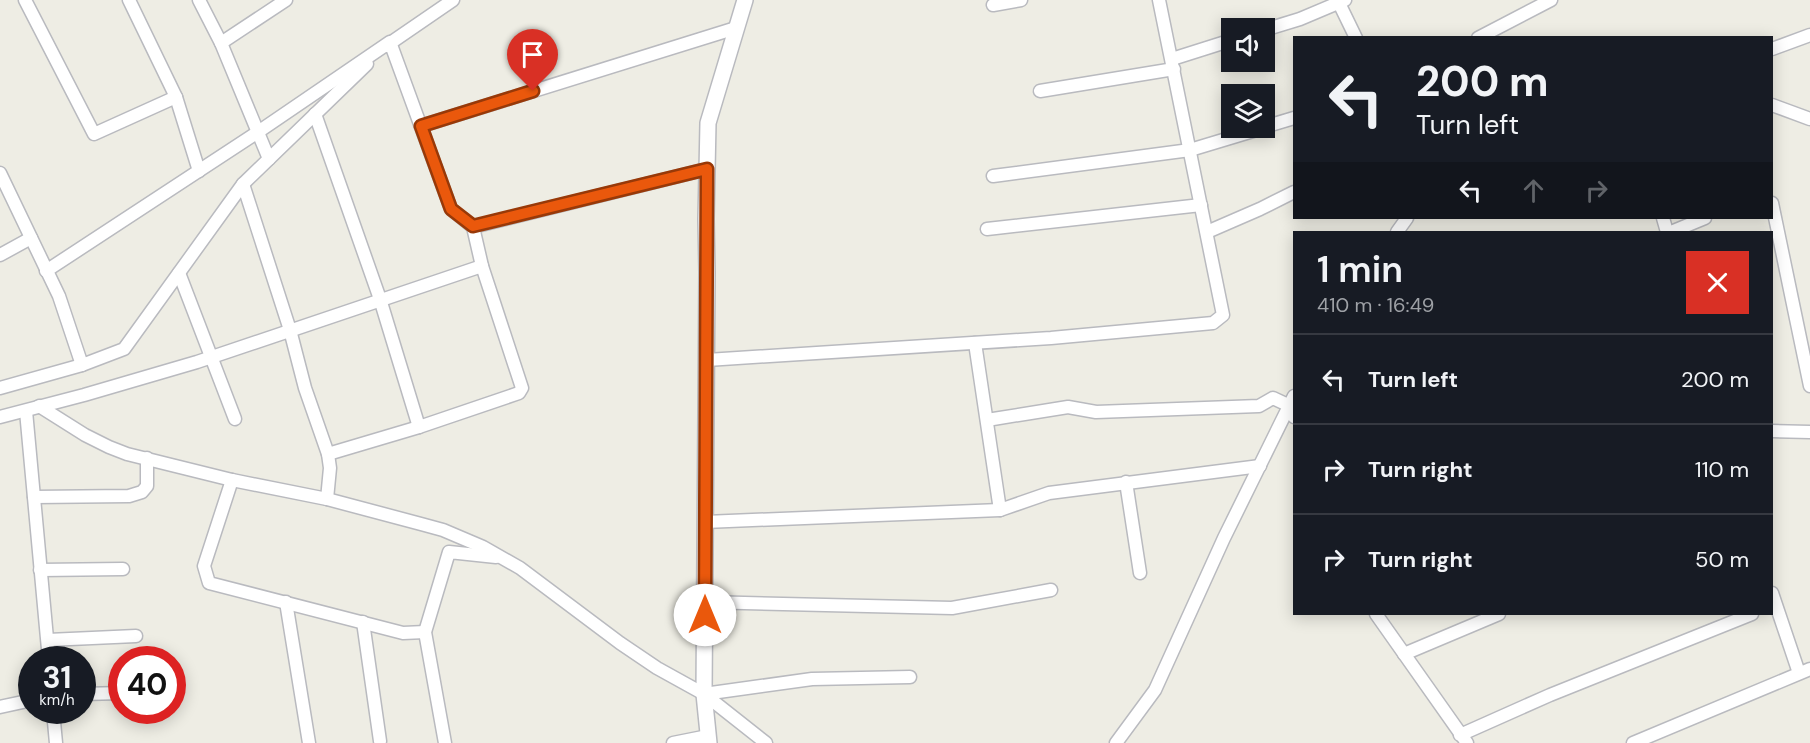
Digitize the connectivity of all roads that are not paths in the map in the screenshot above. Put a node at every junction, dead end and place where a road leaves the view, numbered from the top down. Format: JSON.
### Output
{"nodes":[{"id":1,"x":25,"y":0,"type":"edge"},
{"id":2,"x":129,"y":0,"type":"edge"},
{"id":3,"x":199,"y":0,"type":"edge"},
{"id":4,"x":286,"y":0,"type":"edge"},
{"id":5,"x":453,"y":0,"type":"edge"},
{"id":6,"x":745,"y":0,"type":"edge"},
{"id":7,"x":1021,"y":0,"type":"edge"},
{"id":8,"x":1159,"y":0,"type":"edge"},
{"id":9,"x":1551,"y":0,"type":"edge"},
{"id":10,"x":1342,"y":1,"type":"edge"},
{"id":11,"x":993,"y":5,"type":"dead end"},
{"id":12,"x":1275,"y":27,"type":"edge"},
{"id":13,"x":736,"y":28,"type":"junction"},
{"id":14,"x":1810,"y":35,"type":"edge"},
{"id":15,"x":1355,"y":36,"type":"edge"},
{"id":16,"x":1482,"y":36,"type":"edge"},
{"id":17,"x":390,"y":42,"type":"junction"},
{"id":18,"x":221,"y":43,"type":"junction"},
{"id":19,"x":1221,"y":44,"type":"edge"},
{"id":20,"x":1773,"y":49,"type":"edge"},
{"id":21,"x":1173,"y":64,"type":"junction"},
{"id":22,"x":1040,"y":91,"type":"dead end"},
{"id":23,"x":176,"y":97,"type":"junction"},
{"id":24,"x":1773,"y":105,"type":"edge"},
{"id":25,"x":315,"y":114,"type":"junction"},
{"id":26,"x":1293,"y":118,"type":"edge"},
{"id":27,"x":1810,"y":119,"type":"edge"},
{"id":28,"x":1275,"y":124,"type":"edge"},
{"id":29,"x":421,"y":126,"type":"junction"},
{"id":30,"x":258,"y":132,"type":"junction"},
{"id":31,"x":1229,"y":138,"type":"edge"},
{"id":32,"x":1190,"y":150,"type":"junction"},
{"id":33,"x":269,"y":159,"type":"junction"},
{"id":34,"x":707,"y":169,"type":"junction"},
{"id":35,"x":199,"y":171,"type":"junction"},
{"id":36,"x":0,"y":173,"type":"edge"},
{"id":37,"x":993,"y":176,"type":"dead end"},
{"id":38,"x":243,"y":184,"type":"junction"},
{"id":39,"x":1293,"y":192,"type":"edge"},
{"id":40,"x":1202,"y":206,"type":"junction"},
{"id":41,"x":1773,"y":208,"type":"edge"},
{"id":42,"x":1702,"y":219,"type":"edge"},
{"id":43,"x":473,"y":226,"type":"junction"},
{"id":44,"x":987,"y":229,"type":"dead end"},
{"id":45,"x":1672,"y":231,"type":"edge"},
{"id":46,"x":1207,"y":232,"type":"junction"},
{"id":47,"x":31,"y":238,"type":"junction"},
{"id":48,"x":0,"y":255,"type":"edge"},
{"id":49,"x":482,"y":266,"type":"junction"},
{"id":50,"x":46,"y":271,"type":"junction"},
{"id":51,"x":179,"y":273,"type":"junction"},
{"id":52,"x":380,"y":299,"type":"junction"},
{"id":53,"x":290,"y":330,"type":"junction"},
{"id":54,"x":975,"y":342,"type":"junction"},
{"id":55,"x":212,"y":357,"type":"junction"},
{"id":56,"x":707,"y":360,"type":"junction"},
{"id":57,"x":81,"y":365,"type":"junction"},
{"id":58,"x":1810,"y":386,"type":"edge"},
{"id":59,"x":0,"y":388,"type":"edge"},
{"id":60,"x":39,"y":406,"type":"junction"},
{"id":61,"x":1293,"y":406,"type":"edge"},
{"id":62,"x":26,"y":411,"type":"junction"},
{"id":63,"x":0,"y":417,"type":"edge"},
{"id":64,"x":235,"y":419,"type":"dead end"},
{"id":65,"x":987,"y":420,"type":"junction"},
{"id":66,"x":419,"y":427,"type":"junction"},
{"id":67,"x":1773,"y":431,"type":"edge"},
{"id":68,"x":1810,"y":432,"type":"edge"},
{"id":69,"x":328,"y":454,"type":"junction"},
{"id":70,"x":147,"y":458,"type":"junction"},
{"id":71,"x":1260,"y":466,"type":"junction"},
{"id":72,"x":232,"y":480,"type":"junction"},
{"id":73,"x":1126,"y":482,"type":"junction"},
{"id":74,"x":34,"y":497,"type":"junction"},
{"id":75,"x":327,"y":499,"type":"junction"},
{"id":76,"x":1000,"y":510,"type":"junction"},
{"id":77,"x":705,"y":522,"type":"junction"},
{"id":78,"x":500,"y":557,"type":"junction"},
{"id":79,"x":123,"y":569,"type":"dead end"},
{"id":80,"x":40,"y":570,"type":"junction"},
{"id":81,"x":1140,"y":573,"type":"dead end"},
{"id":82,"x":1051,"y":590,"type":"dead end"},
{"id":83,"x":1773,"y":601,"type":"edge"},
{"id":84,"x":286,"y":602,"type":"junction"},
{"id":85,"x":705,"y":602,"type":"junction"},
{"id":86,"x":1377,"y":615,"type":"edge"},
{"id":87,"x":1497,"y":615,"type":"edge"},
{"id":88,"x":1750,"y":615,"type":"edge"},
{"id":89,"x":363,"y":622,"type":"junction"},
{"id":90,"x":425,"y":632,"type":"junction"},
{"id":91,"x":136,"y":636,"type":"dead end"},
{"id":92,"x":48,"y":640,"type":"junction"},
{"id":93,"x":48,"y":646,"type":"edge"},
{"id":94,"x":1404,"y":654,"type":"junction"},
{"id":95,"x":1804,"y":671,"type":"edge"},
{"id":96,"x":910,"y":677,"type":"dead end"},
{"id":97,"x":704,"y":694,"type":"junction"},
{"id":98,"x":18,"y":703,"type":"edge"},
{"id":99,"x":0,"y":707,"type":"edge"},
{"id":100,"x":54,"y":724,"type":"edge"},
{"id":101,"x":1463,"y":739,"type":"edge"},
{"id":102,"x":709,"y":740,"type":"edge"},
{"id":103,"x":380,"y":741,"type":"dead end"},
{"id":104,"x":56,"y":743,"type":"edge"},
{"id":105,"x":309,"y":743,"type":"edge"},
{"id":106,"x":445,"y":743,"type":"edge"},
{"id":107,"x":673,"y":743,"type":"edge"},
{"id":108,"x":766,"y":743,"type":"edge"},
{"id":109,"x":1116,"y":743,"type":"edge"},
{"id":110,"x":1633,"y":743,"type":"edge"}],
"edges":[{"from":1,"to":23,"type":"street"},
{"from":2,"to":23,"type":"street"},
{"from":3,"to":18,"type":"street"},
{"from":4,"to":18,"type":"street"},
{"from":5,"to":17,"type":"street"},
{"from":6,"to":13,"type":"street"},
{"from":7,"to":11,"type":"street"},
{"from":8,"to":21,"type":"street"},
{"from":9,"to":16,"type":"street"},
{"from":10,"to":12,"type":"street"},
{"from":10,"to":15,"type":"street"},
{"from":13,"to":29,"type":"street"},
{"from":13,"to":34,"type":"street"},
{"from":14,"to":20,"type":"street"},
{"from":17,"to":25,"type":"street"},
{"from":17,"to":29,"type":"street"},
{"from":17,"to":30,"type":"street"},
{"from":18,"to":30,"type":"street"},
{"from":19,"to":21,"type":"street"},
{"from":21,"to":22,"type":"street"},
{"from":21,"to":32,"type":"street"},
{"from":23,"to":35,"type":"street"},
{"from":24,"to":27,"type":"street"},
{"from":25,"to":33,"type":"street"},
{"from":25,"to":52,"type":"street"},
{"from":26,"to":28,"type":"street"},
{"from":29,"to":43,"type":"street"},
{"from":30,"to":33,"type":"street"},
{"from":30,"to":35,"type":"street"},
{"from":31,"to":32,"type":"street"},
{"from":32,"to":37,"type":"street"},
{"from":32,"to":40,"type":"street"},
{"from":33,"to":38,"type":"street"},
{"from":34,"to":43,"type":"street"},
{"from":34,"to":56,"type":"street"},
{"from":35,"to":50,"type":"street"},
{"from":36,"to":47,"type":"street"},
{"from":38,"to":51,"type":"street"},
{"from":38,"to":53,"type":"street"},
{"from":39,"to":46,"type":"street"},
{"from":40,"to":44,"type":"street"},
{"from":40,"to":46,"type":"street"},
{"from":41,"to":58,"type":"street"},
{"from":42,"to":45,"type":"street"},
{"from":43,"to":49,"type":"street"},
{"from":46,"to":54,"type":"street"},
{"from":47,"to":48,"type":"street"},
{"from":47,"to":50,"type":"street"},
{"from":49,"to":52,"type":"street"},
{"from":49,"to":66,"type":"street"},
{"from":50,"to":57,"type":"street"},
{"from":51,"to":55,"type":"street"},
{"from":51,"to":57,"type":"street"},
{"from":52,"to":53,"type":"street"},
{"from":52,"to":66,"type":"street"},
{"from":53,"to":55,"type":"street"},
{"from":53,"to":69,"type":"street"},
{"from":54,"to":56,"type":"street"},
{"from":54,"to":65,"type":"street"},
{"from":55,"to":60,"type":"street"},
{"from":55,"to":64,"type":"street"},
{"from":56,"to":77,"type":"street"},
{"from":57,"to":59,"type":"street"},
{"from":60,"to":62,"type":"street"},
{"from":60,"to":70,"type":"street"},
{"from":61,"to":65,"type":"street"},
{"from":61,"to":71,"type":"street"},
{"from":62,"to":63,"type":"street"},
{"from":62,"to":74,"type":"street"},
{"from":65,"to":76,"type":"street"},
{"from":66,"to":69,"type":"street"},
{"from":67,"to":68,"type":"street"},
{"from":69,"to":75,"type":"street"},
{"from":70,"to":72,"type":"street"},
{"from":70,"to":74,"type":"street"},
{"from":71,"to":73,"type":"street"},
{"from":71,"to":109,"type":"street"},
{"from":72,"to":75,"type":"street"},
{"from":72,"to":84,"type":"street"},
{"from":73,"to":76,"type":"street"},
{"from":73,"to":81,"type":"street"},
{"from":74,"to":80,"type":"street"},
{"from":75,"to":78,"type":"street"},
{"from":76,"to":77,"type":"street"},
{"from":77,"to":85,"type":"street"},
{"from":78,"to":90,"type":"street"},
{"from":78,"to":97,"type":"street"},
{"from":79,"to":80,"type":"street"},
{"from":80,"to":92,"type":"street"},
{"from":82,"to":85,"type":"street"},
{"from":83,"to":95,"type":"street"},
{"from":84,"to":89,"type":"street"},
{"from":84,"to":105,"type":"street"},
{"from":85,"to":97,"type":"street"},
{"from":86,"to":94,"type":"street"},
{"from":87,"to":94,"type":"street"},
{"from":88,"to":101,"type":"street"},
{"from":89,"to":90,"type":"street"},
{"from":89,"to":103,"type":"street"},
{"from":90,"to":106,"type":"street"},
{"from":91,"to":92,"type":"street"},
{"from":92,"to":93,"type":"street"},
{"from":94,"to":101,"type":"street"},
{"from":95,"to":110,"type":"street"},
{"from":96,"to":97,"type":"street"},
{"from":97,"to":102,"type":"street"},
{"from":97,"to":108,"type":"street"},
{"from":98,"to":99,"type":"street"},
{"from":100,"to":104,"type":"street"},
{"from":102,"to":107,"type":"street"}]}
